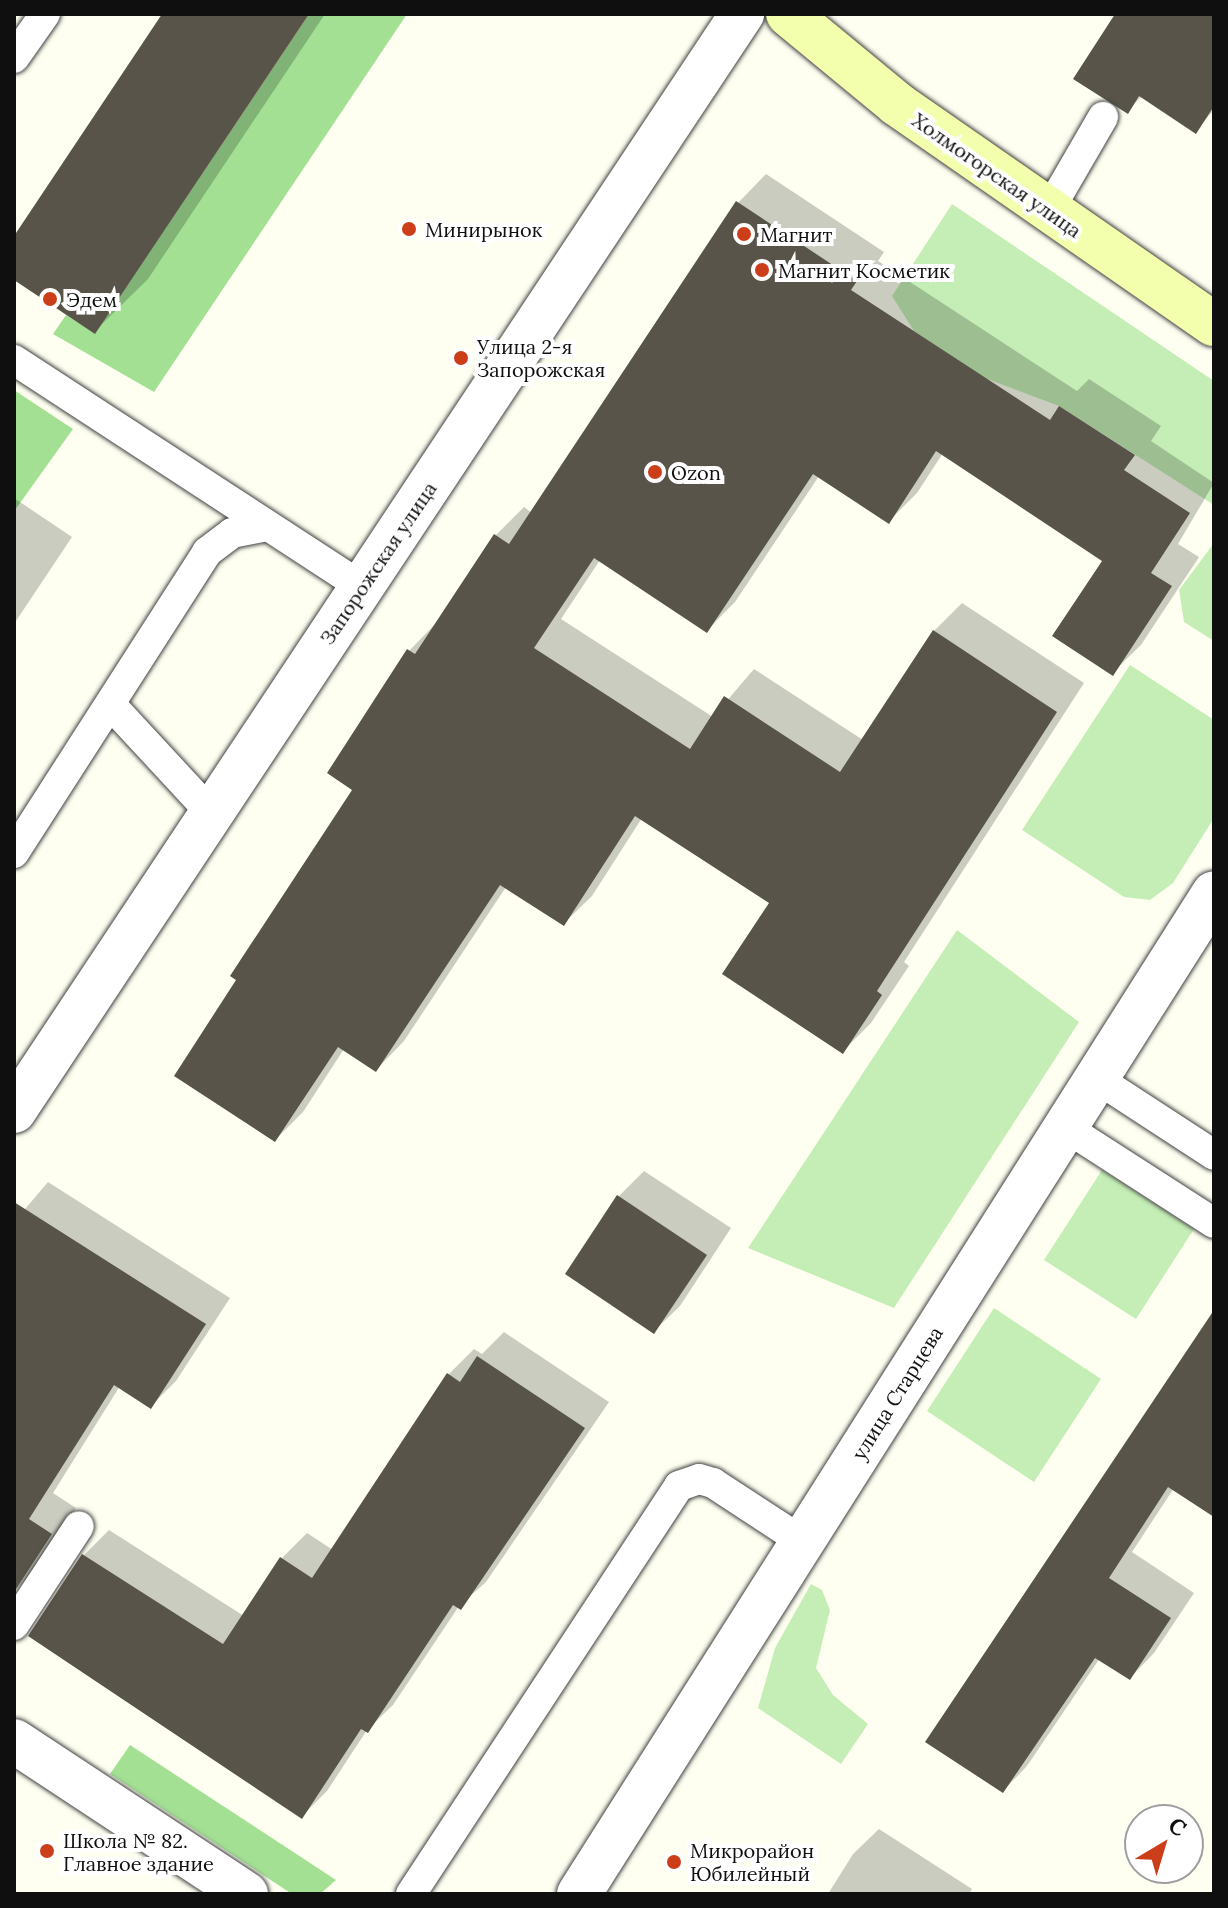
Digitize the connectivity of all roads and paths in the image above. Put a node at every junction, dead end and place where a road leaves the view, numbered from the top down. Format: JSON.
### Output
{"nodes":[{"id":1,"x":45,"y":14,"type":"edge"},
{"id":2,"x":742,"y":14,"type":"edge"},
{"id":3,"x":788,"y":14,"type":"edge"},
{"id":4,"x":14,"y":58,"type":"edge"},
{"id":5,"x":1103,"y":117,"type":"dead end"},
{"id":6,"x":1048,"y":212,"type":"junction"},
{"id":7,"x":1214,"y":324,"type":"edge"},
{"id":8,"x":14,"y":360,"type":"edge"},
{"id":9,"x":267,"y":526,"type":"junction"},
{"id":10,"x":362,"y":587,"type":"junction"},
{"id":11,"x":112,"y":706,"type":"junction"},
{"id":12,"x":212,"y":814,"type":"junction"},
{"id":13,"x":14,"y":853,"type":"edge"},
{"id":14,"x":1214,"y":893,"type":"edge"},
{"id":15,"x":1096,"y":1078,"type":"junction"},
{"id":16,"x":14,"y":1111,"type":"edge"},
{"id":17,"x":1065,"y":1127,"type":"junction"},
{"id":18,"x":1214,"y":1155,"type":"edge"},
{"id":19,"x":1214,"y":1223,"type":"edge"},
{"id":20,"x":79,"y":1526,"type":"dead end"},
{"id":21,"x":803,"y":1542,"type":"junction"},
{"id":22,"x":14,"y":1625,"type":"edge"},
{"id":23,"x":14,"y":1741,"type":"edge"},
{"id":24,"x":246,"y":1894,"type":"edge"},
{"id":25,"x":411,"y":1894,"type":"edge"},
{"id":26,"x":579,"y":1894,"type":"edge"}],
"edges":[{"from":1,"to":4,"type":"lane"},
{"from":2,"to":10,"type":"street","name":"Запорожская улица"},
{"from":3,"to":6,"type":"main road","name":"Холмогорская улица"},
{"from":5,"to":6,"type":"lane"},
{"from":6,"to":7,"type":"main road","name":"Холмогорская улица"},
{"from":8,"to":9,"type":"lane"},
{"from":9,"to":10,"type":"lane"},
{"from":9,"to":11,"type":"lane"},
{"from":10,"to":12,"type":"street","name":"Запорожская улица"},
{"from":11,"to":12,"type":"lane"},
{"from":11,"to":13,"type":"lane"},
{"from":12,"to":16,"type":"street","name":"Запорожская улица"},
{"from":14,"to":15,"type":"street","name":"улица Старцева"},
{"from":15,"to":17,"type":"street","name":"улица Старцева"},
{"from":15,"to":18,"type":"lane"},
{"from":17,"to":19,"type":"lane"},
{"from":17,"to":21,"type":"street","name":"улица Старцева"},
{"from":20,"to":22,"type":"lane"},
{"from":21,"to":25,"type":"lane"},
{"from":21,"to":26,"type":"street","name":"улица Старцева"},
{"from":23,"to":24,"type":"street"}]}
